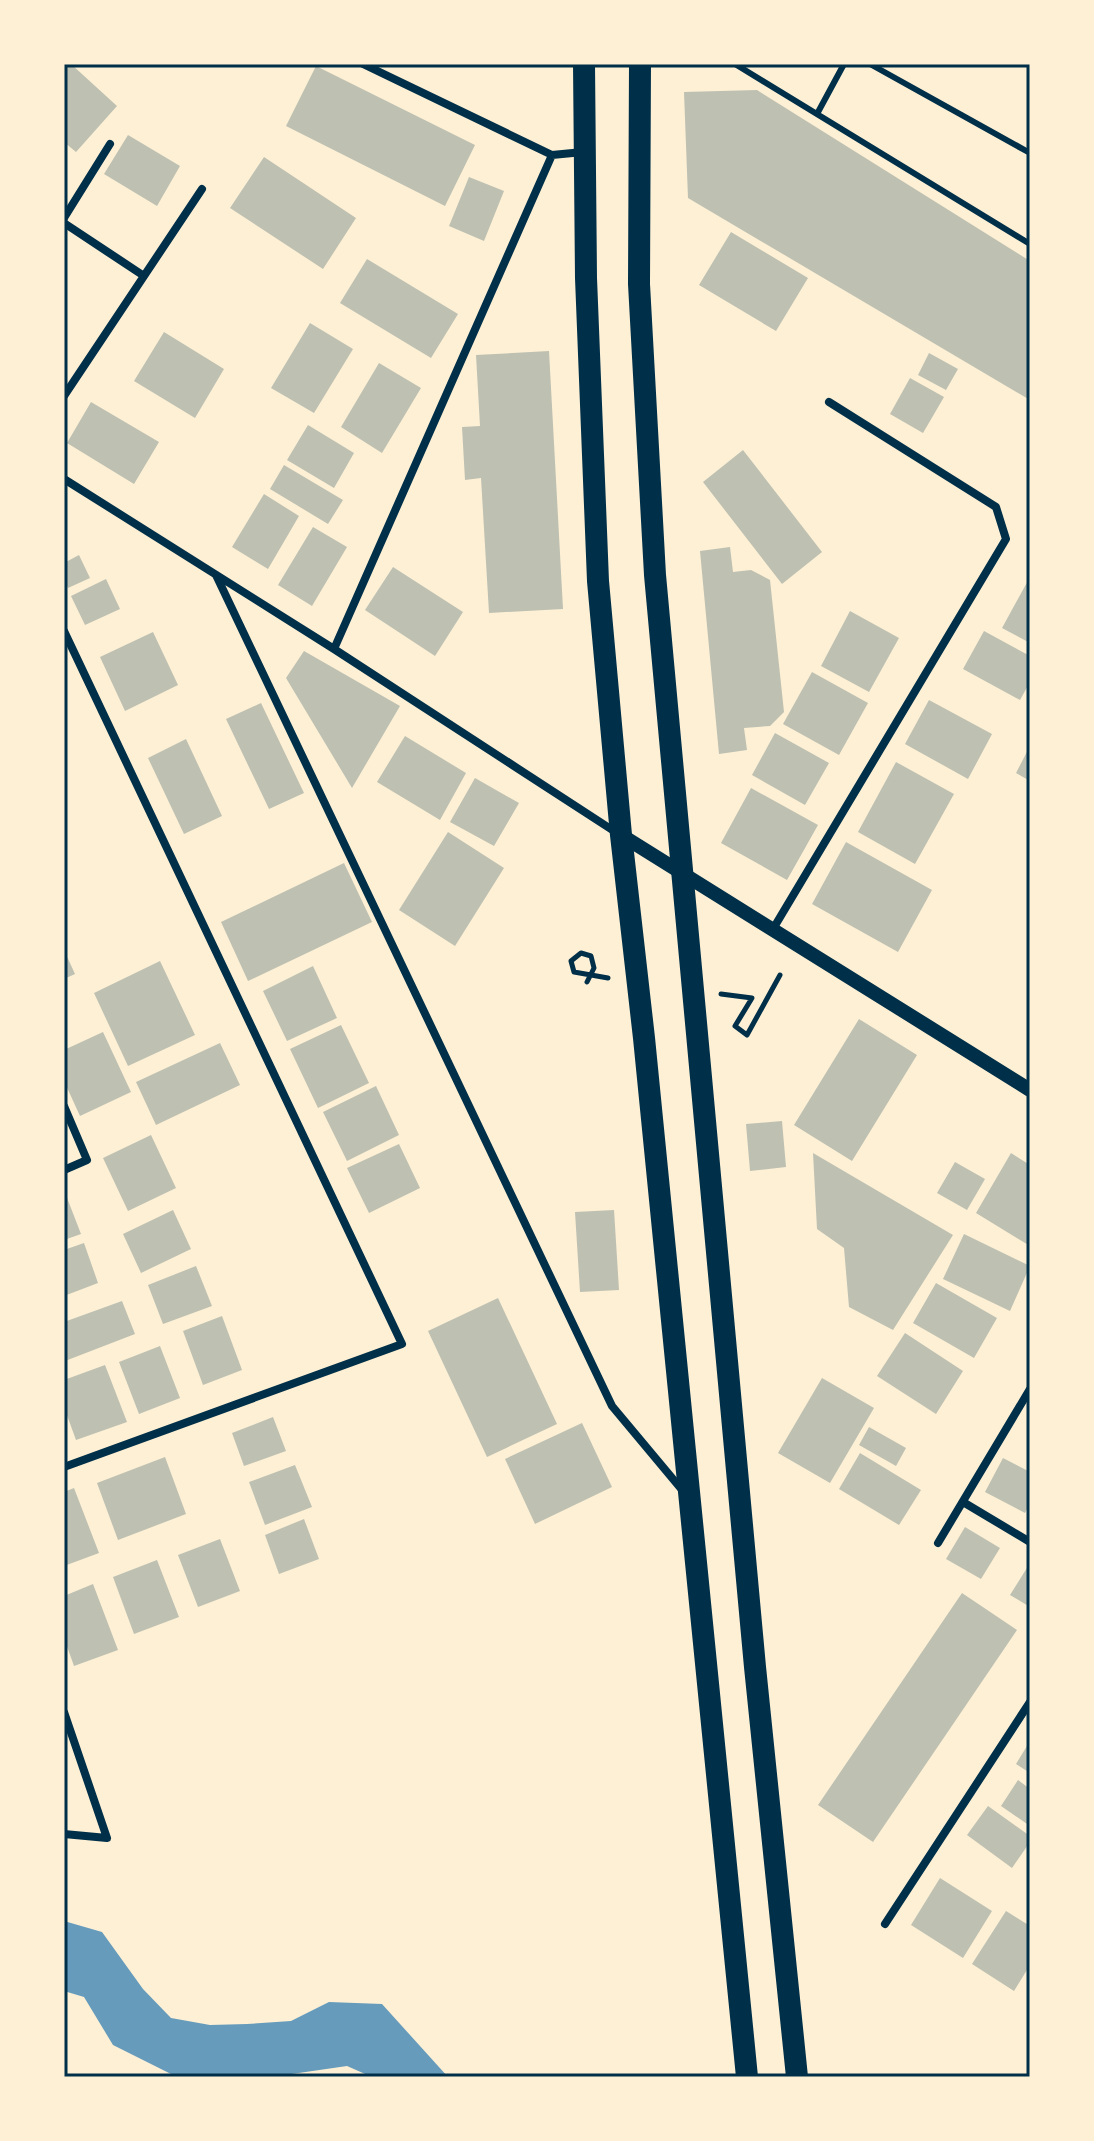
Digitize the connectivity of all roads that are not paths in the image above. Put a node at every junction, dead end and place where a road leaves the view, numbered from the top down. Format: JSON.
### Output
{"nodes":[{"id":1,"x":363,"y":64,"type":"edge"},
{"id":2,"x":584,"y":64,"type":"edge"},
{"id":3,"x":640,"y":64,"type":"edge"},
{"id":4,"x":735,"y":64,"type":"edge"},
{"id":5,"x":844,"y":64,"type":"edge"},
{"id":6,"x":870,"y":64,"type":"edge"},
{"id":7,"x":817,"y":114,"type":"junction"},
{"id":8,"x":110,"y":144,"type":"dead end"},
{"id":9,"x":584,"y":152,"type":"junction"},
{"id":10,"x":1030,"y":153,"type":"edge"},
{"id":11,"x":552,"y":155,"type":"junction"},
{"id":12,"x":202,"y":189,"type":"dead end"},
{"id":13,"x":64,"y":221,"type":"edge"},
{"id":14,"x":1030,"y":244,"type":"edge"},
{"id":15,"x":144,"y":276,"type":"junction"},
{"id":16,"x":64,"y":396,"type":"edge"},
{"id":17,"x":829,"y":402,"type":"dead end"},
{"id":18,"x":64,"y":479,"type":"edge"},
{"id":19,"x":216,"y":575,"type":"junction"},
{"id":20,"x":64,"y":631,"type":"edge"},
{"id":21,"x":334,"y":649,"type":"junction"},
{"id":22,"x":621,"y":835,"type":"junction"},
{"id":23,"x":681,"y":871,"type":"junction"},
{"id":24,"x":773,"y":929,"type":"junction"},
{"id":25,"x":1030,"y":1090,"type":"edge"},
{"id":26,"x":64,"y":1106,"type":"edge"},
{"id":27,"x":64,"y":1170,"type":"edge"},
{"id":28,"x":1030,"y":1389,"type":"edge"},
{"id":29,"x":64,"y":1467,"type":"edge"},
{"id":30,"x":688,"y":1498,"type":"junction"},
{"id":31,"x":963,"y":1502,"type":"junction"},
{"id":32,"x":1030,"y":1542,"type":"edge"},
{"id":33,"x":938,"y":1543,"type":"dead end"},
{"id":34,"x":1030,"y":1702,"type":"edge"},
{"id":35,"x":64,"y":1712,"type":"edge"},
{"id":36,"x":64,"y":1834,"type":"edge"},
{"id":37,"x":724,"y":1862,"type":"junction"},
{"id":38,"x":778,"y":1870,"type":"junction"},
{"id":39,"x":885,"y":1924,"type":"dead end"},
{"id":40,"x":737,"y":2077,"type":"edge"},
{"id":41,"x":747,"y":2077,"type":"edge"},
{"id":42,"x":797,"y":2077,"type":"edge"},
{"id":43,"x":811,"y":2077,"type":"edge"}],
"edges":[{"from":1,"to":11,"type":"street"},
{"from":2,"to":9,"type":"highway"},
{"from":3,"to":23,"type":"highway"},
{"from":4,"to":7,"type":"lane"},
{"from":5,"to":7,"type":"lane"},
{"from":6,"to":10,"type":"lane"},
{"from":7,"to":14,"type":"lane"},
{"from":8,"to":13,"type":"street"},
{"from":9,"to":11,"type":"street"},
{"from":9,"to":22,"type":"highway"},
{"from":11,"to":21,"type":"street"},
{"from":12,"to":15,"type":"street"},
{"from":13,"to":15,"type":"street"},
{"from":15,"to":16,"type":"street"},
{"from":17,"to":24,"type":"street"},
{"from":18,"to":19,"type":"street"},
{"from":19,"to":21,"type":"street"},
{"from":19,"to":30,"type":"street"},
{"from":20,"to":29,"type":"street"},
{"from":21,"to":22,"type":"street"},
{"from":22,"to":23,"type":"street"},
{"from":22,"to":30,"type":"highway"},
{"from":23,"to":24,"type":"street"},
{"from":23,"to":38,"type":"highway"},
{"from":24,"to":25,"type":"street"},
{"from":26,"to":27,"type":"street"},
{"from":28,"to":31,"type":"street"},
{"from":30,"to":37,"type":"highway"},
{"from":31,"to":32,"type":"street"},
{"from":31,"to":33,"type":"street"},
{"from":34,"to":39,"type":"street"},
{"from":35,"to":36,"type":"street"},
{"from":37,"to":40,"type":"highway"},
{"from":37,"to":41,"type":"highway"},
{"from":38,"to":42,"type":"highway"},
{"from":38,"to":43,"type":"highway"}]}
